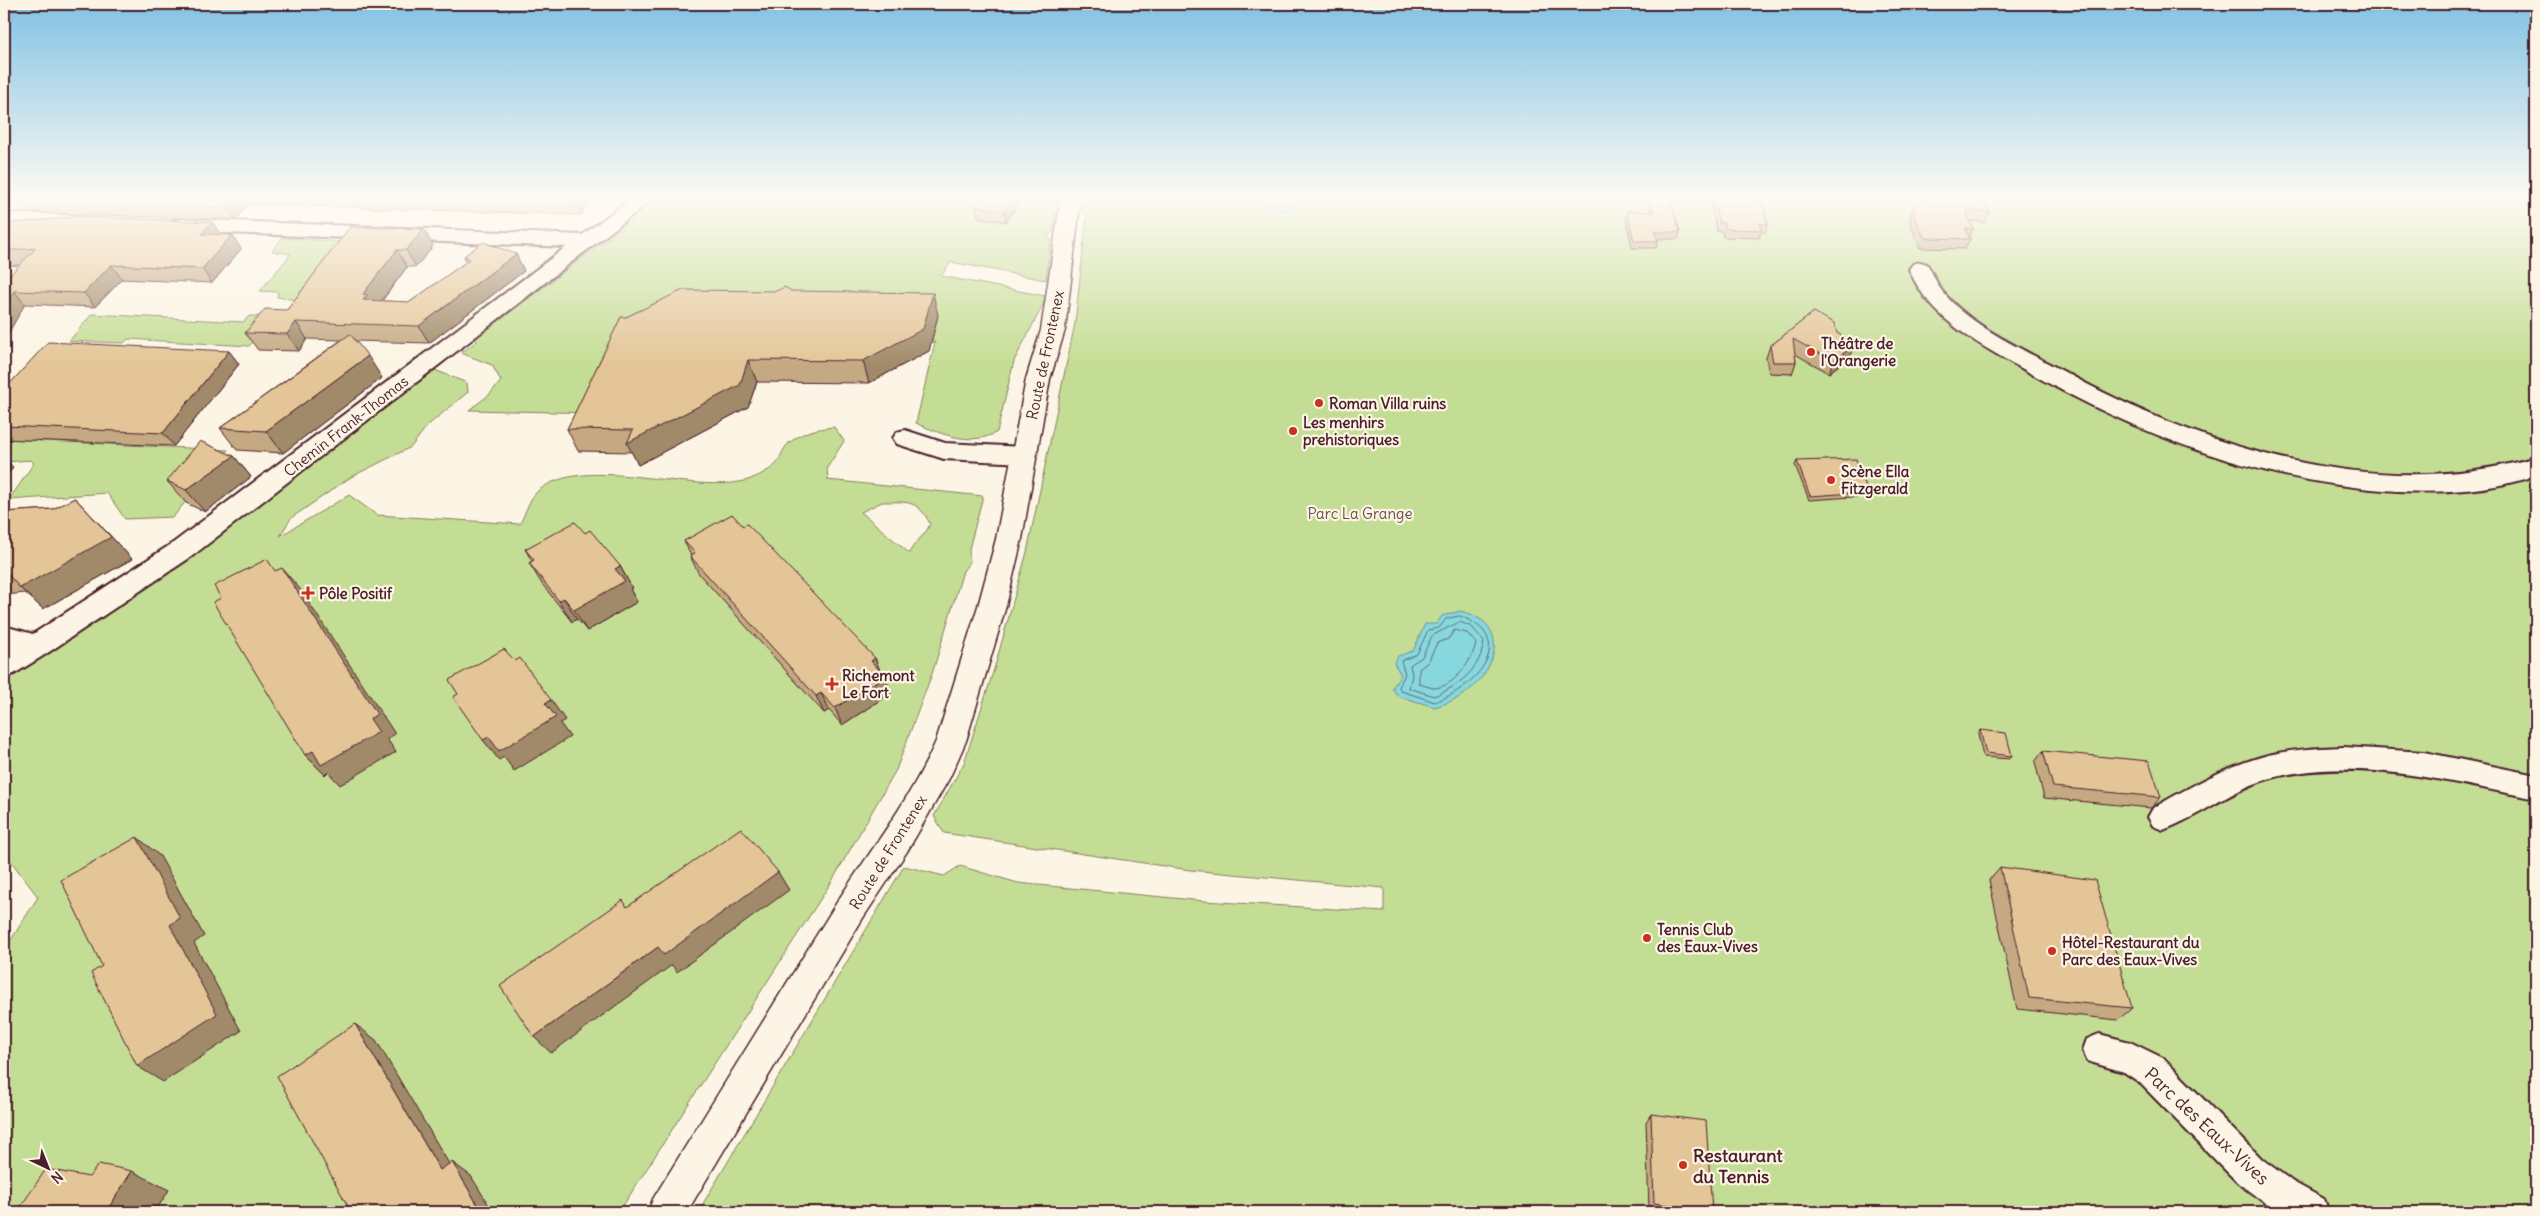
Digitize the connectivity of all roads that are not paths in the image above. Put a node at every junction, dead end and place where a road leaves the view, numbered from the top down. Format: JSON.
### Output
{"nodes":[{"id":1,"x":573,"y":253,"type":"edge"},
{"id":2,"x":1064,"y":253,"type":"edge"},
{"id":3,"x":1920,"y":269,"type":"dead end"},
{"id":4,"x":905,"y":438,"type":"dead end"},
{"id":5,"x":1024,"y":455,"type":"junction"},
{"id":6,"x":2536,"y":466,"type":"edge"},
{"id":7,"x":4,"y":636,"type":"edge"},
{"id":8,"x":37,"y":646,"type":"junction"},
{"id":9,"x":4,"y":666,"type":"edge"},
{"id":10,"x":2536,"y":787,"type":"edge"},
{"id":11,"x":2163,"y":817,"type":"dead end"},
{"id":12,"x":2100,"y":1050,"type":"dead end"},
{"id":13,"x":666,"y":1212,"type":"edge"},
{"id":14,"x":2311,"y":1212,"type":"edge"}],
"edges":[{"from":1,"to":8,"type":"street","name":"Chemin Frank-Thomas"},
{"from":2,"to":5,"type":"main road","name":"Route de Frontenex"},
{"from":3,"to":6,"type":"street"},
{"from":4,"to":5,"type":"street"},
{"from":5,"to":13,"type":"main road","name":"Route de Frontenex"},
{"from":7,"to":8,"type":"street"},
{"from":8,"to":9,"type":"street","name":"Chemin Frank-Thomas"},
{"from":10,"to":11,"type":"street"},
{"from":12,"to":14,"type":"street","name":"Parc des Eaux-Vives"}]}
